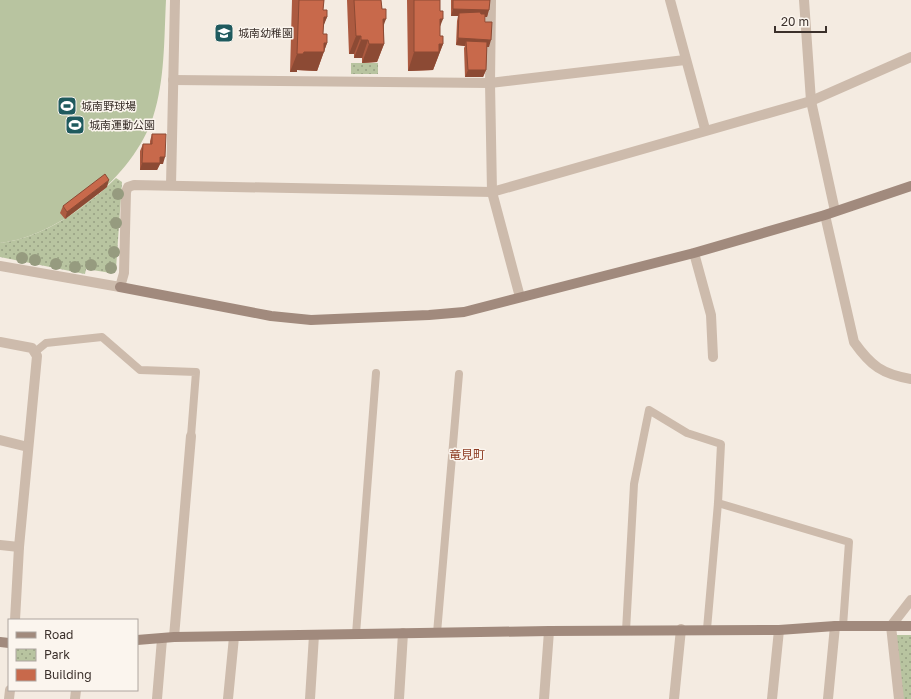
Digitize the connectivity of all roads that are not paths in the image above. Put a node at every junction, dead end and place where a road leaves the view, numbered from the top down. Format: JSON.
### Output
{"nodes":[{"id":1,"x":175,"y":0,"type":"edge"},
{"id":2,"x":490,"y":0,"type":"edge"},
{"id":3,"x":670,"y":0,"type":"edge"},
{"id":4,"x":804,"y":0,"type":"edge"},
{"id":5,"x":911,"y":57,"type":"edge"},
{"id":6,"x":686,"y":60,"type":"junction"},
{"id":7,"x":173,"y":80,"type":"junction"},
{"id":8,"x":490,"y":83,"type":"junction"},
{"id":9,"x":810,"y":101,"type":"junction"},
{"id":10,"x":705,"y":129,"type":"junction"},
{"id":11,"x":171,"y":185,"type":"junction"},
{"id":12,"x":911,"y":186,"type":"edge"},
{"id":13,"x":492,"y":192,"type":"junction"},
{"id":14,"x":835,"y":211,"type":"junction"},
{"id":15,"x":825,"y":214,"type":"junction"},
{"id":16,"x":694,"y":253,"type":"junction"},
{"id":17,"x":0,"y":266,"type":"edge"},
{"id":18,"x":120,"y":287,"type":"junction"},
{"id":19,"x":520,"y":297,"type":"junction"},
{"id":20,"x":0,"y":342,"type":"edge"},
{"id":21,"x":34,"y":352,"type":"junction"},
{"id":22,"x":713,"y":357,"type":"dead end"},
{"id":23,"x":376,"y":373,"type":"dead end"},
{"id":24,"x":459,"y":374,"type":"dead end"},
{"id":25,"x":911,"y":380,"type":"edge"},
{"id":26,"x":191,"y":436,"type":"joint"},
{"id":27,"x":0,"y":440,"type":"edge"},
{"id":28,"x":28,"y":447,"type":"junction"},
{"id":29,"x":718,"y":503,"type":"junction"},
{"id":30,"x":0,"y":545,"type":"edge"},
{"id":31,"x":19,"y":547,"type":"junction"},
{"id":32,"x":911,"y":600,"type":"edge"},
{"id":33,"x":15,"y":619,"type":"edge"},
{"id":34,"x":839,"y":626,"type":"junction"},
{"id":35,"x":891,"y":626,"type":"junction"},
{"id":36,"x":911,"y":626,"type":"edge"},
{"id":37,"x":681,"y":629,"type":"junction"},
{"id":38,"x":707,"y":629,"type":"junction"},
{"id":39,"x":626,"y":630,"type":"junction"},
{"id":40,"x":779,"y":630,"type":"junction"},
{"id":41,"x":549,"y":631,"type":"junction"},
{"id":42,"x":403,"y":633,"type":"junction"},
{"id":43,"x":437,"y":633,"type":"junction"},
{"id":44,"x":356,"y":634,"type":"junction"},
{"id":45,"x":314,"y":635,"type":"junction"},
{"id":46,"x":174,"y":637,"type":"junction"},
{"id":47,"x":234,"y":637,"type":"junction"},
{"id":48,"x":162,"y":639,"type":"junction"},
{"id":49,"x":138,"y":640,"type":"edge"},
{"id":50,"x":157,"y":699,"type":"edge"},
{"id":51,"x":228,"y":699,"type":"edge"},
{"id":52,"x":310,"y":699,"type":"edge"},
{"id":53,"x":399,"y":699,"type":"edge"},
{"id":54,"x":544,"y":699,"type":"edge"},
{"id":55,"x":674,"y":699,"type":"edge"},
{"id":56,"x":772,"y":699,"type":"edge"},
{"id":57,"x":828,"y":699,"type":"edge"},
{"id":58,"x":900,"y":699,"type":"edge"}],
"edges":[{"from":1,"to":7,"type":"street"},
{"from":2,"to":8,"type":"street"},
{"from":3,"to":6,"type":"street"},
{"from":4,"to":9,"type":"street"},
{"from":5,"to":9,"type":"street"},
{"from":6,"to":8,"type":"street"},
{"from":6,"to":10,"type":"street"},
{"from":7,"to":8,"type":"street"},
{"from":7,"to":11,"type":"street"},
{"from":8,"to":13,"type":"street"},
{"from":9,"to":10,"type":"street"},
{"from":9,"to":14,"type":"street"},
{"from":10,"to":13,"type":"street"},
{"from":11,"to":13,"type":"street"},
{"from":11,"to":18,"type":"street"},
{"from":12,"to":14,"type":"street"},
{"from":13,"to":19,"type":"street"},
{"from":14,"to":15,"type":"street"},
{"from":15,"to":16,"type":"street"},
{"from":15,"to":25,"type":"street"},
{"from":16,"to":19,"type":"street"},
{"from":16,"to":22,"type":"street"},
{"from":17,"to":18,"type":"street"},
{"from":18,"to":19,"type":"street"},
{"from":20,"to":21,"type":"street"},
{"from":21,"to":26,"type":"lane"},
{"from":21,"to":28,"type":"street"},
{"from":23,"to":44,"type":"lane"},
{"from":24,"to":43,"type":"lane"},
{"from":26,"to":46,"type":"street"},
{"from":27,"to":28,"type":"street"},
{"from":28,"to":31,"type":"street"},
{"from":29,"to":34,"type":"lane"},
{"from":29,"to":38,"type":"lane"},
{"from":29,"to":39,"type":"lane"},
{"from":30,"to":31,"type":"street"},
{"from":31,"to":33,"type":"street"},
{"from":32,"to":35,"type":"street"},
{"from":34,"to":35,"type":"street"},
{"from":34,"to":40,"type":"street"},
{"from":34,"to":57,"type":"street"},
{"from":35,"to":36,"type":"street"},
{"from":35,"to":58,"type":"street"},
{"from":37,"to":38,"type":"street"},
{"from":37,"to":39,"type":"street"},
{"from":37,"to":55,"type":"street"},
{"from":38,"to":40,"type":"street"},
{"from":39,"to":41,"type":"street"},
{"from":40,"to":56,"type":"street"},
{"from":41,"to":43,"type":"street"},
{"from":41,"to":54,"type":"street"},
{"from":42,"to":43,"type":"street"},
{"from":42,"to":44,"type":"street"},
{"from":42,"to":53,"type":"street"},
{"from":44,"to":45,"type":"street"},
{"from":45,"to":47,"type":"street"},
{"from":45,"to":52,"type":"street"},
{"from":46,"to":47,"type":"street"},
{"from":46,"to":48,"type":"street"},
{"from":47,"to":51,"type":"street"},
{"from":48,"to":49,"type":"street"},
{"from":48,"to":50,"type":"street"}]}
